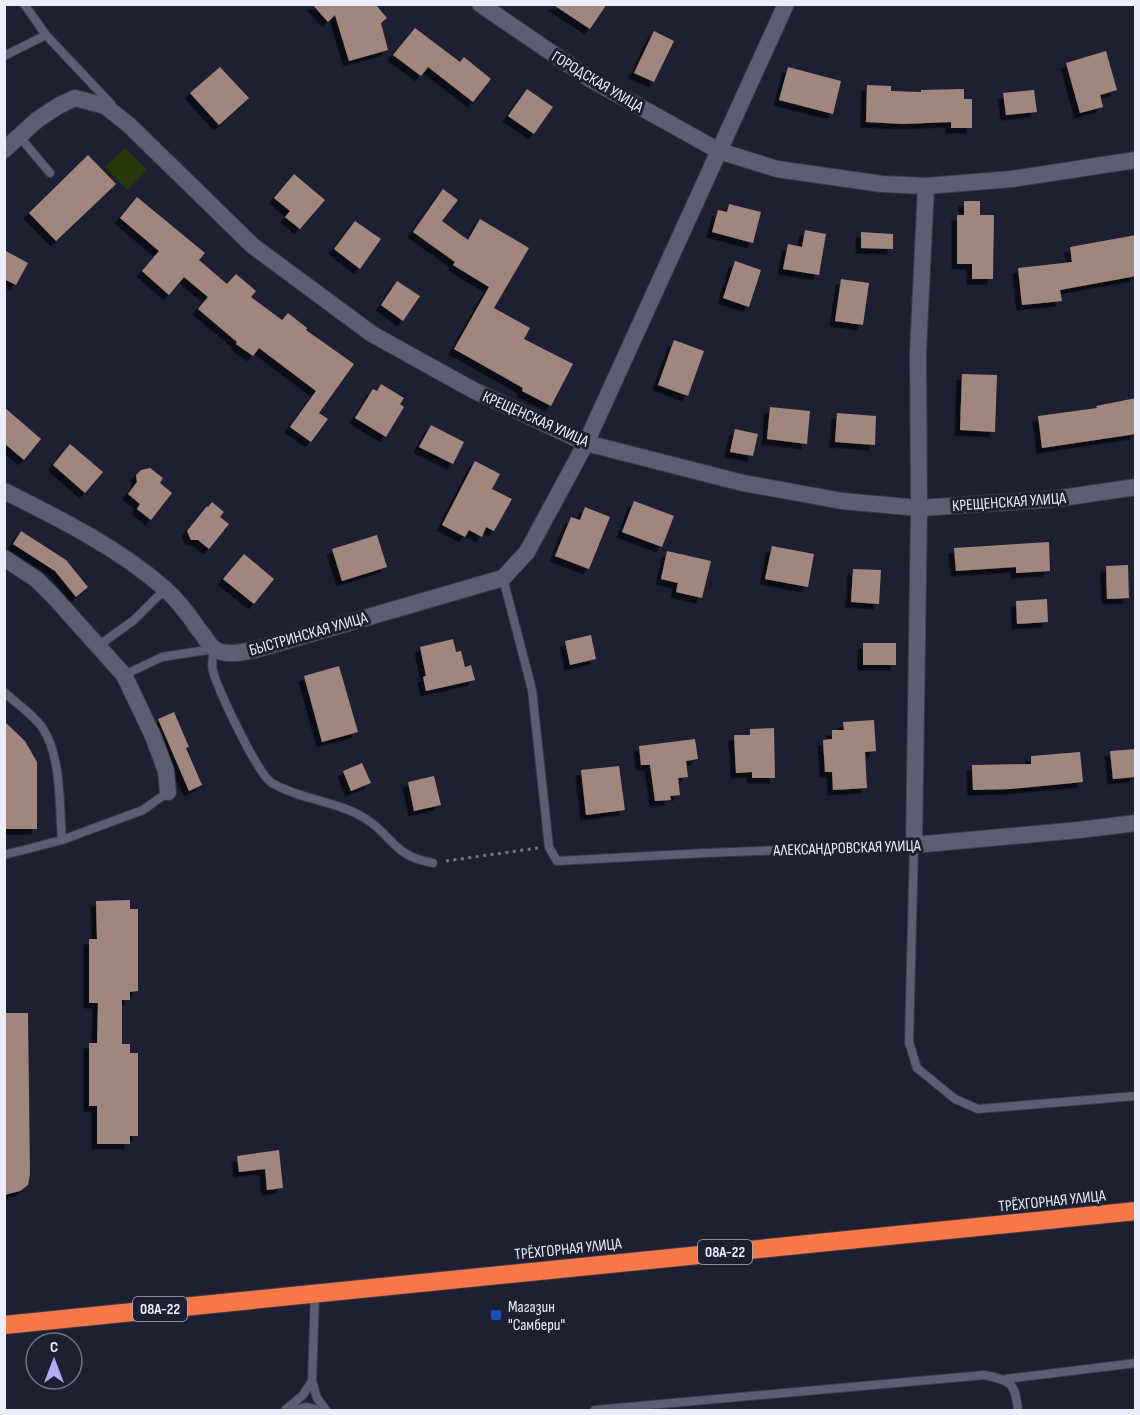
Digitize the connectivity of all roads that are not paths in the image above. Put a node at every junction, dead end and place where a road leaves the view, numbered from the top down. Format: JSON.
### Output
{"nodes":[{"id":1,"x":24,"y":4,"type":"edge"},
{"id":2,"x":480,"y":4,"type":"edge"},
{"id":3,"x":786,"y":4,"type":"edge"},
{"id":4,"x":46,"y":35,"type":"junction"},
{"id":5,"x":4,"y":56,"type":"edge"},
{"id":6,"x":129,"y":125,"type":"junction"},
{"id":7,"x":19,"y":135,"type":"junction"},
{"id":8,"x":4,"y":150,"type":"edge"},
{"id":9,"x":719,"y":151,"type":"junction"},
{"id":10,"x":1136,"y":160,"type":"edge"},
{"id":11,"x":50,"y":173,"type":"dead end"},
{"id":12,"x":926,"y":186,"type":"junction"},
{"id":13,"x":586,"y":442,"type":"junction"},
{"id":14,"x":1136,"y":487,"type":"edge"},
{"id":15,"x":4,"y":491,"type":"edge"},
{"id":16,"x":919,"y":508,"type":"junction"},
{"id":17,"x":4,"y":558,"type":"edge"},
{"id":18,"x":503,"y":578,"type":"junction"},
{"id":19,"x":165,"y":589,"type":"junction"},
{"id":20,"x":98,"y":646,"type":"junction"},
{"id":21,"x":213,"y":649,"type":"junction"},
{"id":22,"x":124,"y":675,"type":"junction"},
{"id":23,"x":4,"y":692,"type":"edge"},
{"id":24,"x":168,"y":792,"type":"joint"},
{"id":25,"x":1136,"y":823,"type":"edge"},
{"id":26,"x":62,"y":840,"type":"junction"},
{"id":27,"x":914,"y":845,"type":"junction"},
{"id":28,"x":4,"y":855,"type":"edge"},
{"id":29,"x":433,"y":863,"type":"road end"},
{"id":30,"x":1136,"y":1096,"type":"edge"},
{"id":31,"x":1136,"y":1211,"type":"edge"},
{"id":32,"x":315,"y":1293,"type":"junction"},
{"id":33,"x":4,"y":1325,"type":"edge"},
{"id":34,"x":1136,"y":1363,"type":"edge"},
{"id":35,"x":1006,"y":1379,"type":"junction"},
{"id":36,"x":312,"y":1381,"type":"junction"},
{"id":37,"x":665,"y":1408,"type":"edge"},
{"id":38,"x":285,"y":1410,"type":"edge"},
{"id":39,"x":293,"y":1410,"type":"edge"},
{"id":40,"x":318,"y":1410,"type":"edge"},
{"id":41,"x":326,"y":1410,"type":"edge"},
{"id":42,"x":595,"y":1410,"type":"edge"},
{"id":43,"x":1018,"y":1410,"type":"edge"}],
"edges":[{"from":1,"to":4,"type":"lane"},
{"from":2,"to":9,"type":"street","name":"ГОРОДСКАЯ УЛИЦА"},
{"from":3,"to":9,"type":"street"},
{"from":4,"to":5,"type":"lane"},
{"from":4,"to":6,"type":"lane"},
{"from":6,"to":7,"type":"street","name":"КРЕЩЕНСКАЯ УЛИЦА"},
{"from":6,"to":13,"type":"street","name":"КРЕЩЕНСКАЯ УЛИЦА"},
{"from":7,"to":8,"type":"street","name":"КРЕЩЕНСКАЯ УЛИЦА"},
{"from":7,"to":11,"type":"lane"},
{"from":9,"to":12,"type":"street","name":"ГОРОДСКАЯ УЛИЦА"},
{"from":9,"to":13,"type":"street"},
{"from":10,"to":12,"type":"street","name":"ГОРОДСКАЯ УЛИЦА"},
{"from":12,"to":16,"type":"street"},
{"from":13,"to":16,"type":"street","name":"КРЕЩЕНСКАЯ УЛИЦА"},
{"from":13,"to":18,"type":"street"},
{"from":14,"to":16,"type":"street","name":"КРЕЩЕНСКАЯ УЛИЦА"},
{"from":15,"to":19,"type":"street"},
{"from":16,"to":27,"type":"street"},
{"from":17,"to":20,"type":"street"},
{"from":18,"to":21,"type":"street","name":"БЫСТРИНСКАЯ УЛИЦА"},
{"from":18,"to":27,"type":"lane","name":"АЛЕКСАНДРОВСКАЯ УЛИЦА"},
{"from":19,"to":20,"type":"lane"},
{"from":19,"to":21,"type":"street"},
{"from":20,"to":22,"type":"street"},
{"from":21,"to":22,"type":"lane"},
{"from":21,"to":29,"type":"lane"},
{"from":22,"to":24,"type":"street"},
{"from":23,"to":26,"type":"lane"},
{"from":24,"to":26,"type":"lane"},
{"from":25,"to":27,"type":"street","name":"АЛЕКСАНДРОВСКАЯ УЛИЦА"},
{"from":26,"to":28,"type":"lane"},
{"from":27,"to":30,"type":"lane"},
{"from":31,"to":32,"type":"highway","name":"ТРЁХГОРНАЯ УЛИЦА","number":"08А-22"},
{"from":32,"to":33,"type":"highway","name":"ТРЁХГОРНАЯ УЛИЦА","number":"08А-22"},
{"from":32,"to":36,"type":"lane"},
{"from":34,"to":35,"type":"lane"},
{"from":35,"to":37,"type":"lane"},
{"from":35,"to":43,"type":"lane"},
{"from":36,"to":38,"type":"lane"},
{"from":36,"to":41,"type":"lane"},
{"from":37,"to":42,"type":"lane"},
{"from":39,"to":40,"type":"lane"}]}
